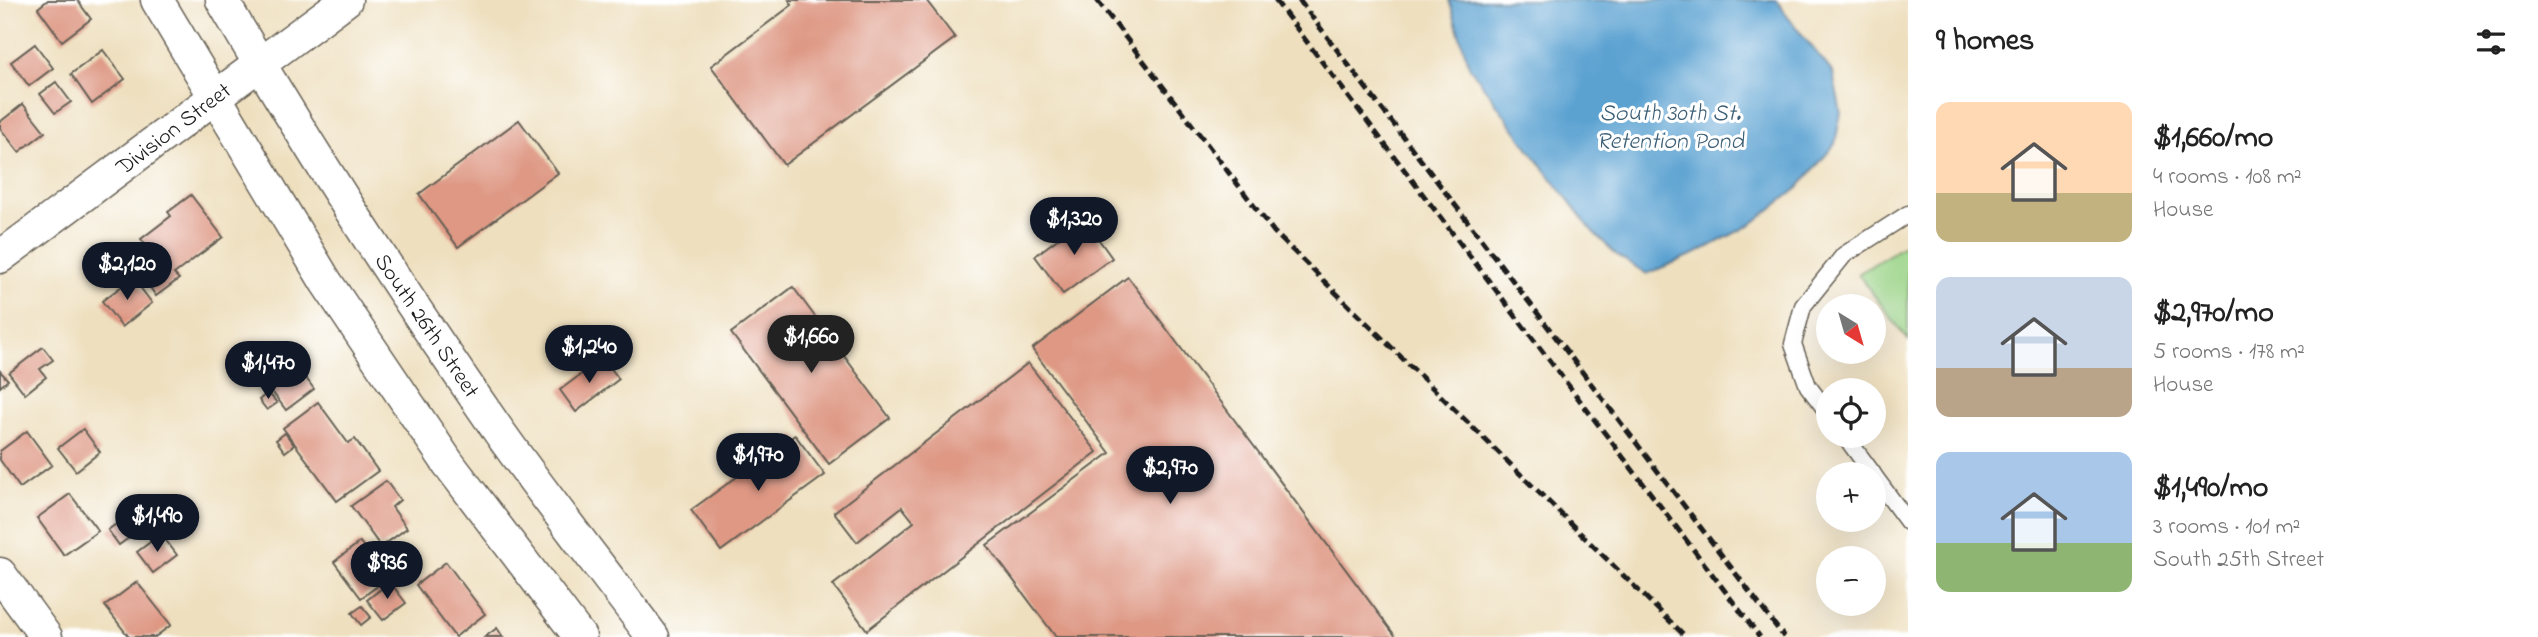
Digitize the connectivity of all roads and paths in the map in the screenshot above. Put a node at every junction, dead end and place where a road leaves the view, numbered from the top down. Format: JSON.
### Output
{"nodes":[{"id":1,"x":157,"y":0,"type":"edge"},
{"id":2,"x":222,"y":0,"type":"edge"},
{"id":3,"x":346,"y":0,"type":"edge"},
{"id":4,"x":259,"y":64,"type":"junction"},
{"id":5,"x":214,"y":97,"type":"junction"},
{"id":6,"x":1908,"y":214,"type":"edge"},
{"id":7,"x":0,"y":257,"type":"edge"},
{"id":8,"x":1816,"y":397,"type":"edge"},
{"id":9,"x":1853,"y":448,"type":"edge"},
{"id":10,"x":1864,"y":462,"type":"edge"},
{"id":11,"x":1886,"y":492,"type":"edge"},
{"id":12,"x":1908,"y":522,"type":"edge"},
{"id":13,"x":0,"y":574,"type":"edge"},
{"id":14,"x":46,"y":637,"type":"edge"},
{"id":15,"x":580,"y":637,"type":"edge"},
{"id":16,"x":653,"y":637,"type":"edge"}],
"edges":[{"from":1,"to":5,"type":"street"},
{"from":2,"to":4,"type":"street","name":"South 26th Street"},
{"from":3,"to":4,"type":"street","name":"Division Street"},
{"from":4,"to":5,"type":"street","name":"Division Street"},
{"from":4,"to":16,"type":"street","name":"South 26th Street"},
{"from":5,"to":7,"type":"street","name":"Division Street"},
{"from":5,"to":15,"type":"street"},
{"from":6,"to":8,"type":"lane"},
{"from":9,"to":10,"type":"lane"},
{"from":11,"to":12,"type":"lane"},
{"from":13,"to":14,"type":"street"}]}
